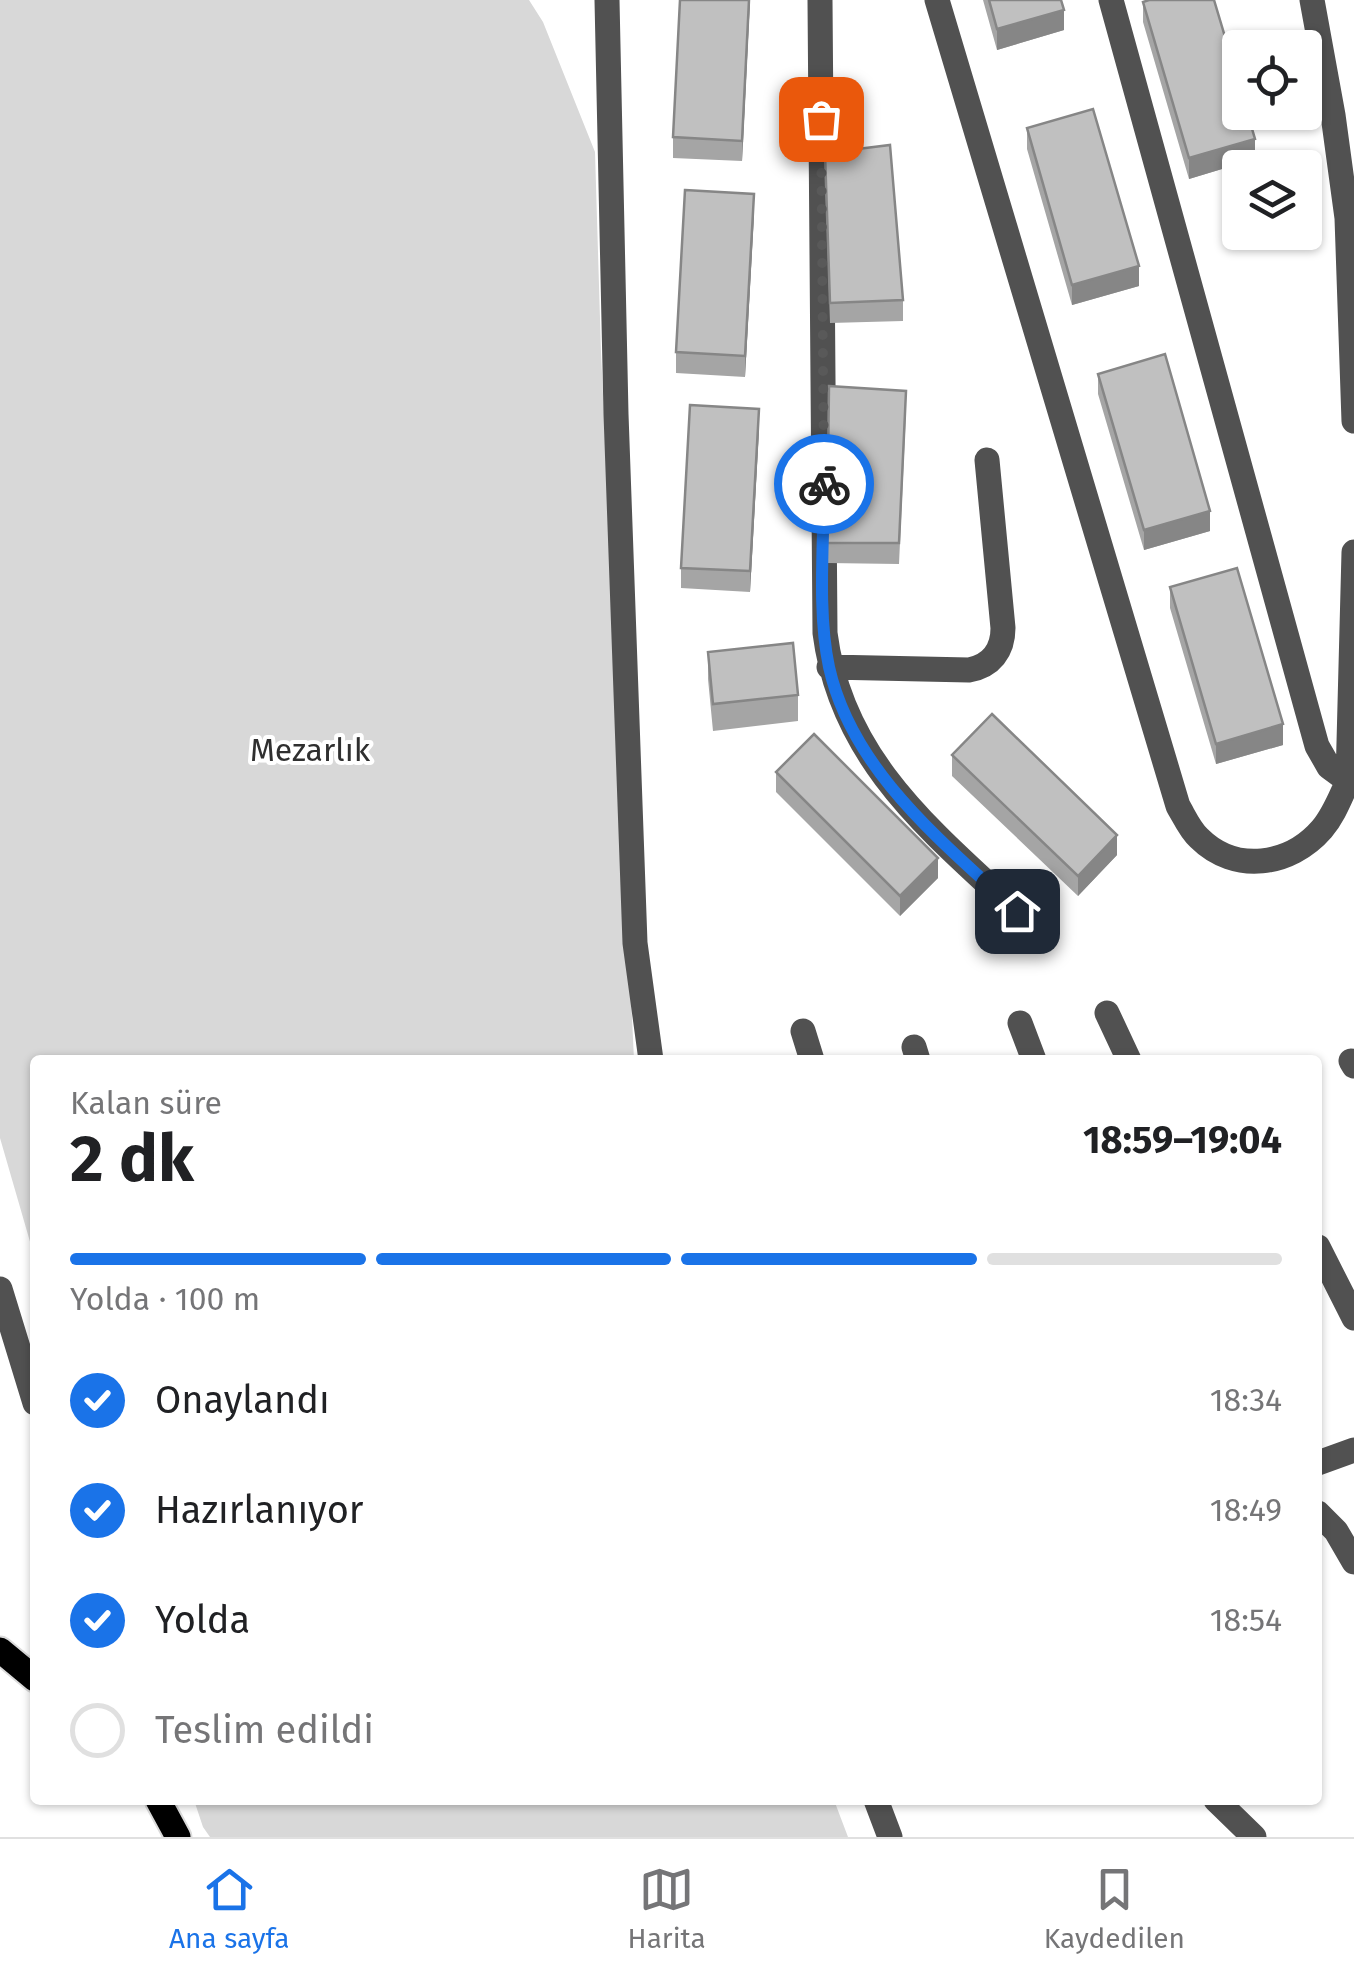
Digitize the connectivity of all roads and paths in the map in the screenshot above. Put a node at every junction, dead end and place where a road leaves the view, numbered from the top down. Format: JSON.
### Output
{"nodes":[{"id":1,"x":608,"y":0,"type":"edge"},
{"id":2,"x":820,"y":0,"type":"edge"},
{"id":3,"x":937,"y":0,"type":"edge"},
{"id":4,"x":1111,"y":0,"type":"edge"},
{"id":5,"x":1312,"y":0,"type":"edge"},
{"id":6,"x":1354,"y":420,"type":"edge"},
{"id":7,"x":987,"y":460,"type":"dead end"},
{"id":8,"x":1354,"y":552,"type":"edge"},
{"id":9,"x":829,"y":667,"type":"junction"},
{"id":10,"x":1348,"y":781,"type":"junction"},
{"id":11,"x":1017,"y":911,"type":"dead end"},
{"id":12,"x":1107,"y":1013,"type":"dead end"},
{"id":13,"x":1020,"y":1023,"type":"dead end"},
{"id":14,"x":803,"y":1031,"type":"dead end"},
{"id":15,"x":650,"y":1055,"type":"edge"},
{"id":16,"x":810,"y":1055,"type":"edge"},
{"id":17,"x":1032,"y":1055,"type":"edge"},
{"id":18,"x":1127,"y":1055,"type":"edge"},
{"id":19,"x":1322,"y":1254,"type":"edge"},
{"id":20,"x":0,"y":1289,"type":"edge"},
{"id":21,"x":1354,"y":1318,"type":"edge"},
{"id":22,"x":30,"y":1387,"type":"edge"},
{"id":23,"x":1354,"y":1450,"type":"edge"},
{"id":24,"x":1322,"y":1462,"type":"edge"},
{"id":25,"x":1322,"y":1516,"type":"edge"},
{"id":26,"x":1354,"y":1562,"type":"edge"},
{"id":27,"x":0,"y":1650,"type":"edge"},
{"id":28,"x":30,"y":1675,"type":"edge"},
{"id":29,"x":161,"y":1805,"type":"edge"},
{"id":30,"x":878,"y":1805,"type":"edge"},
{"id":31,"x":1221,"y":1805,"type":"edge"},
{"id":32,"x":178,"y":1837,"type":"edge"},
{"id":33,"x":890,"y":1837,"type":"edge"},
{"id":34,"x":1254,"y":1837,"type":"edge"}],
"edges":[{"from":1,"to":15,"type":"street"},
{"from":2,"to":9,"type":"street"},
{"from":3,"to":10,"type":"street"},
{"from":4,"to":10,"type":"street"},
{"from":5,"to":6,"type":"street"},
{"from":7,"to":9,"type":"street"},
{"from":8,"to":10,"type":"street"},
{"from":9,"to":11,"type":"street"},
{"from":12,"to":18,"type":"street"},
{"from":13,"to":17,"type":"street"},
{"from":14,"to":16,"type":"street"},
{"from":19,"to":21,"type":"street"},
{"from":20,"to":22,"type":"street"},
{"from":23,"to":24,"type":"street"},
{"from":25,"to":26,"type":"street"},
{"from":27,"to":28,"type":"main road"},
{"from":29,"to":32,"type":"main road"},
{"from":30,"to":33,"type":"street"},
{"from":31,"to":34,"type":"street"}]}
